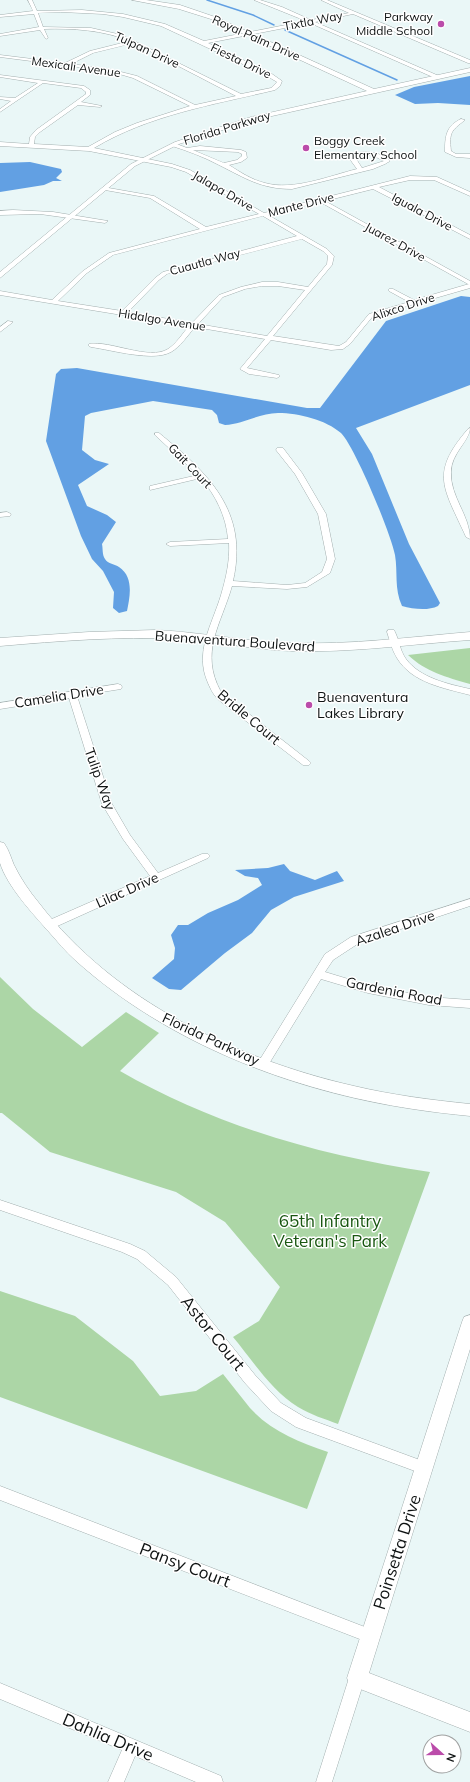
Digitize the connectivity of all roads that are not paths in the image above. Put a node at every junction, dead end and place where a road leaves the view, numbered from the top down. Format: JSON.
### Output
{"nodes":[{"id":1,"x":30,"y":0,"type":"edge"},
{"id":2,"x":135,"y":0,"type":"edge"},
{"id":3,"x":256,"y":0,"type":"edge"},
{"id":4,"x":323,"y":0,"type":"edge"},
{"id":5,"x":35,"y":12,"type":"junction"},
{"id":6,"x":353,"y":13,"type":"junction"},
{"id":7,"x":0,"y":16,"type":"edge"},
{"id":8,"x":309,"y":21,"type":"junction"},
{"id":9,"x":41,"y":28,"type":"junction"},
{"id":10,"x":248,"y":34,"type":"junction"},
{"id":11,"x":0,"y":35,"type":"edge"},
{"id":12,"x":46,"y":38,"type":"dead end"},
{"id":13,"x":134,"y":42,"type":"junction"},
{"id":14,"x":203,"y":43,"type":"junction"},
{"id":15,"x":0,"y":56,"type":"edge"},
{"id":16,"x":470,"y":62,"type":"edge"},
{"id":17,"x":68,"y":64,"type":"junction"},
{"id":18,"x":470,"y":70,"type":"edge"},
{"id":19,"x":0,"y":76,"type":"edge"},
{"id":20,"x":437,"y":77,"type":"junction"},
{"id":21,"x":42,"y":82,"type":"junction"},
{"id":22,"x":373,"y":91,"type":"junction"},
{"id":23,"x":240,"y":96,"type":"junction"},
{"id":24,"x":0,"y":98,"type":"edge"},
{"id":25,"x":16,"y":100,"type":"junction"},
{"id":26,"x":77,"y":103,"type":"junction"},
{"id":27,"x":100,"y":106,"type":"dead end"},
{"id":28,"x":193,"y":106,"type":"junction"},
{"id":29,"x":0,"y":111,"type":"edge"},
{"id":30,"x":464,"y":120,"type":"dead end"},
{"id":31,"x":0,"y":144,"type":"edge"},
{"id":32,"x":174,"y":145,"type":"junction"},
{"id":33,"x":32,"y":146,"type":"junction"},
{"id":34,"x":89,"y":149,"type":"junction"},
{"id":35,"x":186,"y":149,"type":"junction"},
{"id":36,"x":470,"y":156,"type":"edge"},
{"id":37,"x":142,"y":160,"type":"junction"},
{"id":38,"x":224,"y":165,"type":"junction"},
{"id":39,"x":360,"y":170,"type":"junction"},
{"id":40,"x":374,"y":187,"type":"junction"},
{"id":41,"x":105,"y":188,"type":"junction"},
{"id":42,"x":470,"y":194,"type":"edge"},
{"id":43,"x":320,"y":200,"type":"junction"},
{"id":44,"x":0,"y":213,"type":"edge"},
{"id":45,"x":262,"y":214,"type":"junction"},
{"id":46,"x":72,"y":216,"type":"junction"},
{"id":47,"x":105,"y":221,"type":"dead end"},
{"id":48,"x":205,"y":229,"type":"junction"},
{"id":49,"x":302,"y":237,"type":"junction"},
{"id":50,"x":470,"y":237,"type":"edge"},
{"id":51,"x":0,"y":276,"type":"edge"},
{"id":52,"x":470,"y":283,"type":"edge"},
{"id":53,"x":470,"y":286,"type":"edge"},
{"id":54,"x":308,"y":289,"type":"junction"},
{"id":55,"x":391,"y":290,"type":"dead end"},
{"id":56,"x":0,"y":293,"type":"edge"},
{"id":57,"x":53,"y":302,"type":"junction"},
{"id":58,"x":413,"y":302,"type":"junction"},
{"id":59,"x":124,"y":314,"type":"junction"},
{"id":60,"x":10,"y":322,"type":"dead end"},
{"id":61,"x":194,"y":325,"type":"junction"},
{"id":62,"x":0,"y":330,"type":"edge"},
{"id":63,"x":268,"y":337,"type":"junction"},
{"id":64,"x":91,"y":345,"type":"dead end"},
{"id":65,"x":325,"y":347,"type":"joint"},
{"id":66,"x":277,"y":376,"type":"dead end"},
{"id":67,"x":470,"y":430,"type":"edge"},
{"id":68,"x":157,"y":434,"type":"dead end"},
{"id":69,"x":280,"y":450,"type":"dead end"},
{"id":70,"x":202,"y":476,"type":"junction"},
{"id":71,"x":153,"y":488,"type":"dead end"},
{"id":72,"x":470,"y":537,"type":"edge"},
{"id":73,"x":232,"y":541,"type":"junction"},
{"id":74,"x":170,"y":544,"type":"dead end"},
{"id":75,"x":229,"y":583,"type":"junction"},
{"id":76,"x":470,"y":627,"type":"edge"},
{"id":77,"x":0,"y":633,"type":"edge"},
{"id":78,"x":210,"y":634,"type":"junction"},
{"id":79,"x":470,"y":636,"type":"edge"},
{"id":80,"x":393,"y":637,"type":"junction"},
{"id":81,"x":0,"y":642,"type":"edge"},
{"id":82,"x":118,"y":687,"type":"dead end"},
{"id":83,"x":470,"y":692,"type":"edge"},
{"id":84,"x":72,"y":694,"type":"junction"},
{"id":85,"x":0,"y":706,"type":"edge"},
{"id":86,"x":306,"y":763,"type":"dead end"},
{"id":87,"x":0,"y":846,"type":"edge"},
{"id":88,"x":205,"y":856,"type":"dead end"},
{"id":89,"x":156,"y":877,"type":"junction"},
{"id":90,"x":470,"y":902,"type":"edge"},
{"id":91,"x":49,"y":925,"type":"junction"},
{"id":92,"x":318,"y":974,"type":"junction"},
{"id":93,"x":470,"y":1004,"type":"edge"},
{"id":94,"x":263,"y":1064,"type":"junction"},
{"id":95,"x":470,"y":1110,"type":"edge"},
{"id":96,"x":0,"y":1205,"type":"edge"},
{"id":97,"x":470,"y":1322,"type":"edge"},
{"id":98,"x":423,"y":1468,"type":"junction"},
{"id":99,"x":0,"y":1493,"type":"edge"},
{"id":100,"x":370,"y":1636,"type":"junction"},
{"id":101,"x":357,"y":1678,"type":"junction"},
{"id":102,"x":0,"y":1691,"type":"edge"},
{"id":103,"x":470,"y":1722,"type":"edge"},
{"id":104,"x":131,"y":1747,"type":"junction"},
{"id":105,"x":116,"y":1782,"type":"edge"},
{"id":106,"x":215,"y":1782,"type":"edge"},
{"id":107,"x":324,"y":1782,"type":"edge"}],
"edges":[{"from":1,"to":5,"type":"street"},
{"from":2,"to":10,"type":"street","name":"Royal Palm Drive"},
{"from":3,"to":8,"type":"street"},
{"from":4,"to":6,"type":"street"},
{"from":5,"to":7,"type":"street","name":"Fiesta Drive"},
{"from":5,"to":9,"type":"street"},
{"from":5,"to":14,"type":"street","name":"Fiesta Drive"},
{"from":6,"to":8,"type":"street","name":"Tixtla Way"},
{"from":6,"to":16,"type":"street"},
{"from":8,"to":10,"type":"street","name":"Tixtla Way"},
{"from":8,"to":20,"type":"street"},
{"from":9,"to":11,"type":"street","name":"Tulpan Drive"},
{"from":9,"to":12,"type":"street"},
{"from":9,"to":13,"type":"street","name":"Tulpan Drive"},
{"from":10,"to":14,"type":"street","name":"Tixtla Way"},
{"from":10,"to":22,"type":"street","name":"Royal Palm Drive"},
{"from":13,"to":17,"type":"street"},
{"from":13,"to":23,"type":"street","name":"Tulpan Drive"},
{"from":14,"to":23,"type":"street","name":"Fiesta Drive"},
{"from":15,"to":17,"type":"street","name":"Mexicali Avenue"},
{"from":17,"to":28,"type":"street","name":"Mexicali Avenue"},
{"from":18,"to":20,"type":"street","name":"Florida Parkway"},
{"from":19,"to":21,"type":"street"},
{"from":20,"to":22,"type":"street","name":"Florida Parkway"},
{"from":21,"to":25,"type":"street"},
{"from":21,"to":26,"type":"street"},
{"from":22,"to":32,"type":"street","name":"Florida Parkway"},
{"from":23,"to":28,"type":"street","name":"Fiesta Drive"},
{"from":24,"to":25,"type":"street"},
{"from":25,"to":29,"type":"street"},
{"from":26,"to":27,"type":"street"},
{"from":26,"to":33,"type":"street"},
{"from":28,"to":34,"type":"street","name":"Fiesta Drive"},
{"from":30,"to":36,"type":"street"},
{"from":31,"to":33,"type":"street","name":"Jalapa Drive"},
{"from":32,"to":35,"type":"street"},
{"from":32,"to":37,"type":"street","name":"Florida Parkway"},
{"from":33,"to":34,"type":"street","name":"Jalapa Drive"},
{"from":34,"to":37,"type":"street","name":"Jalapa Drive"},
{"from":35,"to":38,"type":"street"},
{"from":35,"to":38,"type":"street"},
{"from":37,"to":41,"type":"street","name":"Florida Parkway"},
{"from":37,"to":45,"type":"street","name":"Jalapa Drive"},
{"from":38,"to":39,"type":"street"},
{"from":39,"to":39,"type":"street"},
{"from":40,"to":42,"type":"street","name":"Mante Drive"},
{"from":40,"to":43,"type":"street","name":"Mante Drive"},
{"from":40,"to":50,"type":"street","name":"Iguala Drive"},
{"from":41,"to":46,"type":"street","name":"Florida Parkway"},
{"from":41,"to":48,"type":"street"},
{"from":43,"to":45,"type":"street","name":"Mante Drive"},
{"from":43,"to":52,"type":"street","name":"Juarez Drive"},
{"from":44,"to":46,"type":"street"},
{"from":45,"to":48,"type":"street","name":"Mante Drive"},
{"from":45,"to":49,"type":"street","name":"Jalapa Drive"},
{"from":46,"to":47,"type":"street"},
{"from":46,"to":51,"type":"street","name":"Florida Parkway"},
{"from":48,"to":57,"type":"street","name":"Mante Drive"},
{"from":49,"to":54,"type":"street","name":"Jalapa Drive"},
{"from":49,"to":59,"type":"street","name":"Cuautla Way"},
{"from":53,"to":58,"type":"street","name":"Alixco Drive"},
{"from":54,"to":61,"type":"street"},
{"from":54,"to":63,"type":"street","name":"Jalapa Drive"},
{"from":55,"to":58,"type":"street"},
{"from":56,"to":57,"type":"street","name":"Hidalgo Avenue"},
{"from":57,"to":59,"type":"street","name":"Hidalgo Avenue"},
{"from":58,"to":65,"type":"street","name":"Alixco Drive"},
{"from":59,"to":61,"type":"street","name":"Hidalgo Avenue"},
{"from":60,"to":62,"type":"street"},
{"from":61,"to":63,"type":"street","name":"Hidalgo Avenue"},
{"from":61,"to":64,"type":"street"},
{"from":63,"to":65,"type":"street","name":"Hidalgo Avenue"},
{"from":63,"to":66,"type":"street","name":"Jalapa Drive"},
{"from":67,"to":72,"type":"street"},
{"from":68,"to":70,"type":"street","name":"Gait Court"},
{"from":69,"to":75,"type":"street"},
{"from":70,"to":71,"type":"street"},
{"from":70,"to":73,"type":"street","name":"Gait Court"},
{"from":73,"to":74,"type":"street"},
{"from":73,"to":75,"type":"street","name":"Gait Court"},
{"from":75,"to":78,"type":"street","name":"Gait Court"},
{"from":76,"to":80,"type":"main road","name":"Buenaventura Boulevard"},
{"from":77,"to":78,"type":"main road","name":"Buenaventura Boulevard"},
{"from":78,"to":80,"type":"main road","name":"Buenaventura Boulevard"},
{"from":78,"to":81,"type":"main road","name":"Buenaventura Boulevard"},
{"from":78,"to":86,"type":"street","name":"Bridle Court"},
{"from":79,"to":80,"type":"main road","name":"Buenaventura Boulevard"},
{"from":80,"to":83,"type":"street"},
{"from":82,"to":84,"type":"street","name":"Camelia Drive"},
{"from":84,"to":85,"type":"street","name":"Camelia Drive"},
{"from":84,"to":89,"type":"street","name":"Tulip Way"},
{"from":87,"to":91,"type":"street","name":"Florida Parkway"},
{"from":88,"to":89,"type":"street","name":"Lilac Drive"},
{"from":89,"to":91,"type":"street","name":"Lilac Drive"},
{"from":90,"to":92,"type":"street","name":"Azalea Drive"},
{"from":91,"to":94,"type":"street","name":"Florida Parkway"},
{"from":92,"to":93,"type":"street","name":"Gardenia Road"},
{"from":92,"to":94,"type":"street","name":"Azalea Drive"},
{"from":94,"to":95,"type":"street","name":"Florida Parkway"},
{"from":96,"to":98,"type":"street","name":"Astor Court"},
{"from":97,"to":98,"type":"street","name":"Poinsetta Drive"},
{"from":98,"to":100,"type":"street","name":"Poinsetta Drive"},
{"from":99,"to":100,"type":"street","name":"Pansy Court"},
{"from":100,"to":101,"type":"street","name":"Poinsetta Drive"},
{"from":101,"to":103,"type":"street"},
{"from":101,"to":107,"type":"street","name":"Poinsetta Drive"},
{"from":102,"to":104,"type":"street","name":"Dahlia Drive"},
{"from":104,"to":105,"type":"street"},
{"from":104,"to":106,"type":"street","name":"Dahlia Drive"}]}
